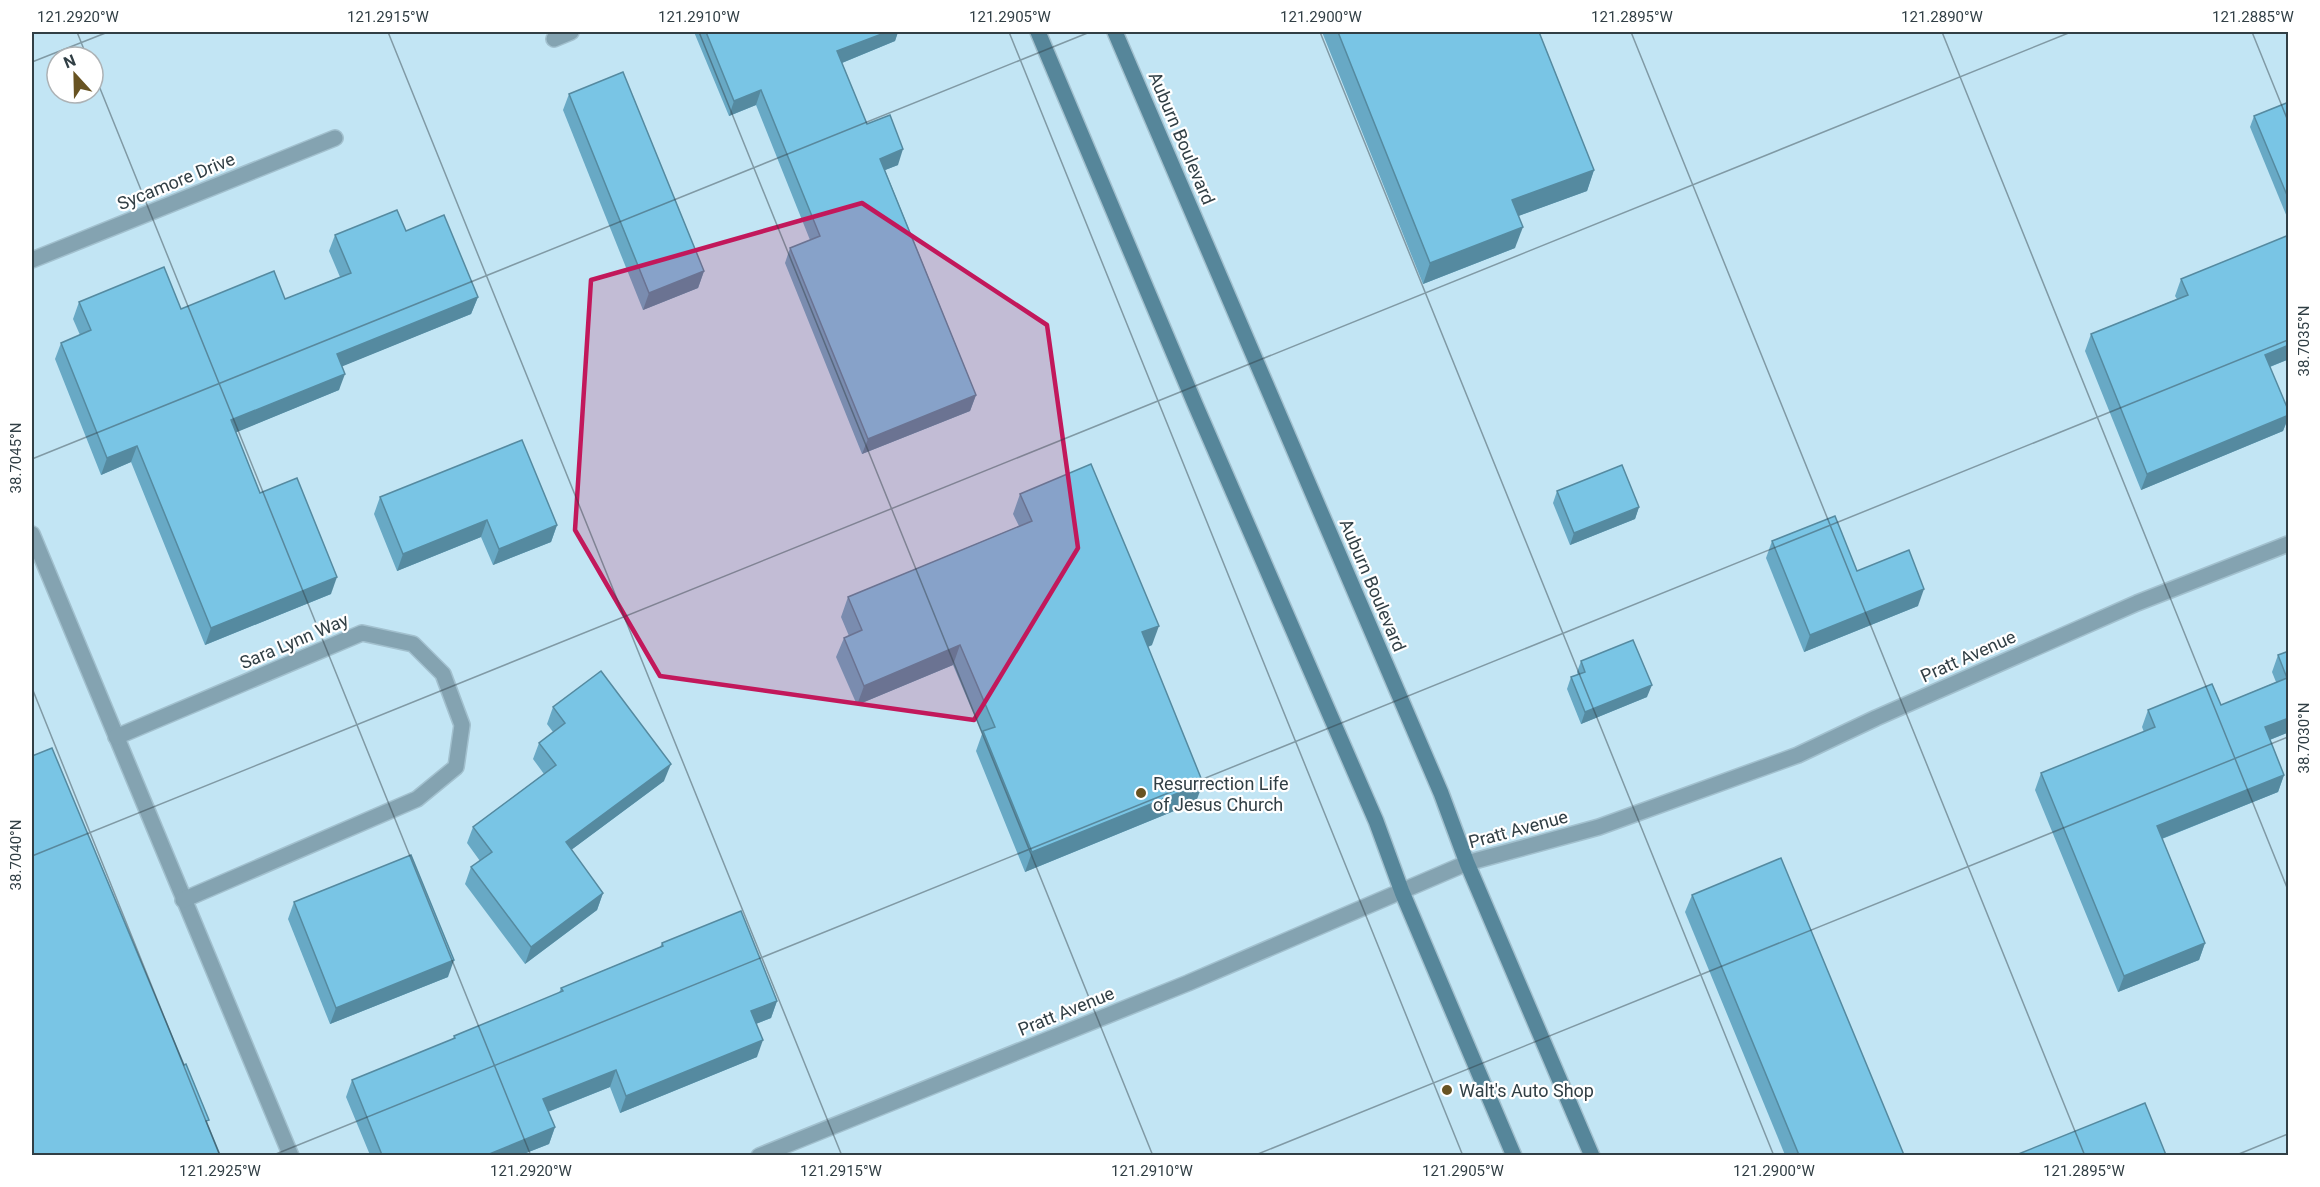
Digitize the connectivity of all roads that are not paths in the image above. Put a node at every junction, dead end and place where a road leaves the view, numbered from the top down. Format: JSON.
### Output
{"nodes":[{"id":1,"x":571,"y":32,"type":"edge"},
{"id":2,"x":1038,"y":32,"type":"edge"},
{"id":3,"x":1115,"y":32,"type":"edge"},
{"id":4,"x":554,"y":39,"type":"dead end"},
{"id":5,"x":335,"y":138,"type":"dead end"},
{"id":6,"x":32,"y":260,"type":"edge"},
{"id":7,"x":32,"y":534,"type":"edge"},
{"id":8,"x":2289,"y":544,"type":"edge"},
{"id":9,"x":116,"y":737,"type":"junction"},
{"id":10,"x":1467,"y":863,"type":"junction"},
{"id":11,"x":1402,"y":892,"type":"junction"},
{"id":12,"x":183,"y":900,"type":"junction"},
{"id":13,"x":291,"y":1155,"type":"edge"},
{"id":14,"x":759,"y":1155,"type":"edge"},
{"id":15,"x":1514,"y":1155,"type":"edge"},
{"id":16,"x":1593,"y":1155,"type":"edge"}],
"edges":[{"from":1,"to":4,"type":"street"},
{"from":2,"to":11,"type":"main road"},
{"from":3,"to":10,"type":"main road","name":"Auburn Boulevard"},
{"from":5,"to":6,"type":"street","name":"Sycamore Drive"},
{"from":7,"to":9,"type":"street"},
{"from":8,"to":10,"type":"street","name":"Pratt Avenue"},
{"from":9,"to":12,"type":"street"},
{"from":9,"to":12,"type":"street","name":"Sara Lynn Way"},
{"from":10,"to":11,"type":"street","name":"Pratt Avenue"},
{"from":10,"to":16,"type":"main road","name":"Auburn Boulevard"},
{"from":11,"to":14,"type":"street","name":"Pratt Avenue"},
{"from":11,"to":15,"type":"main road"},
{"from":12,"to":13,"type":"street"}]}
